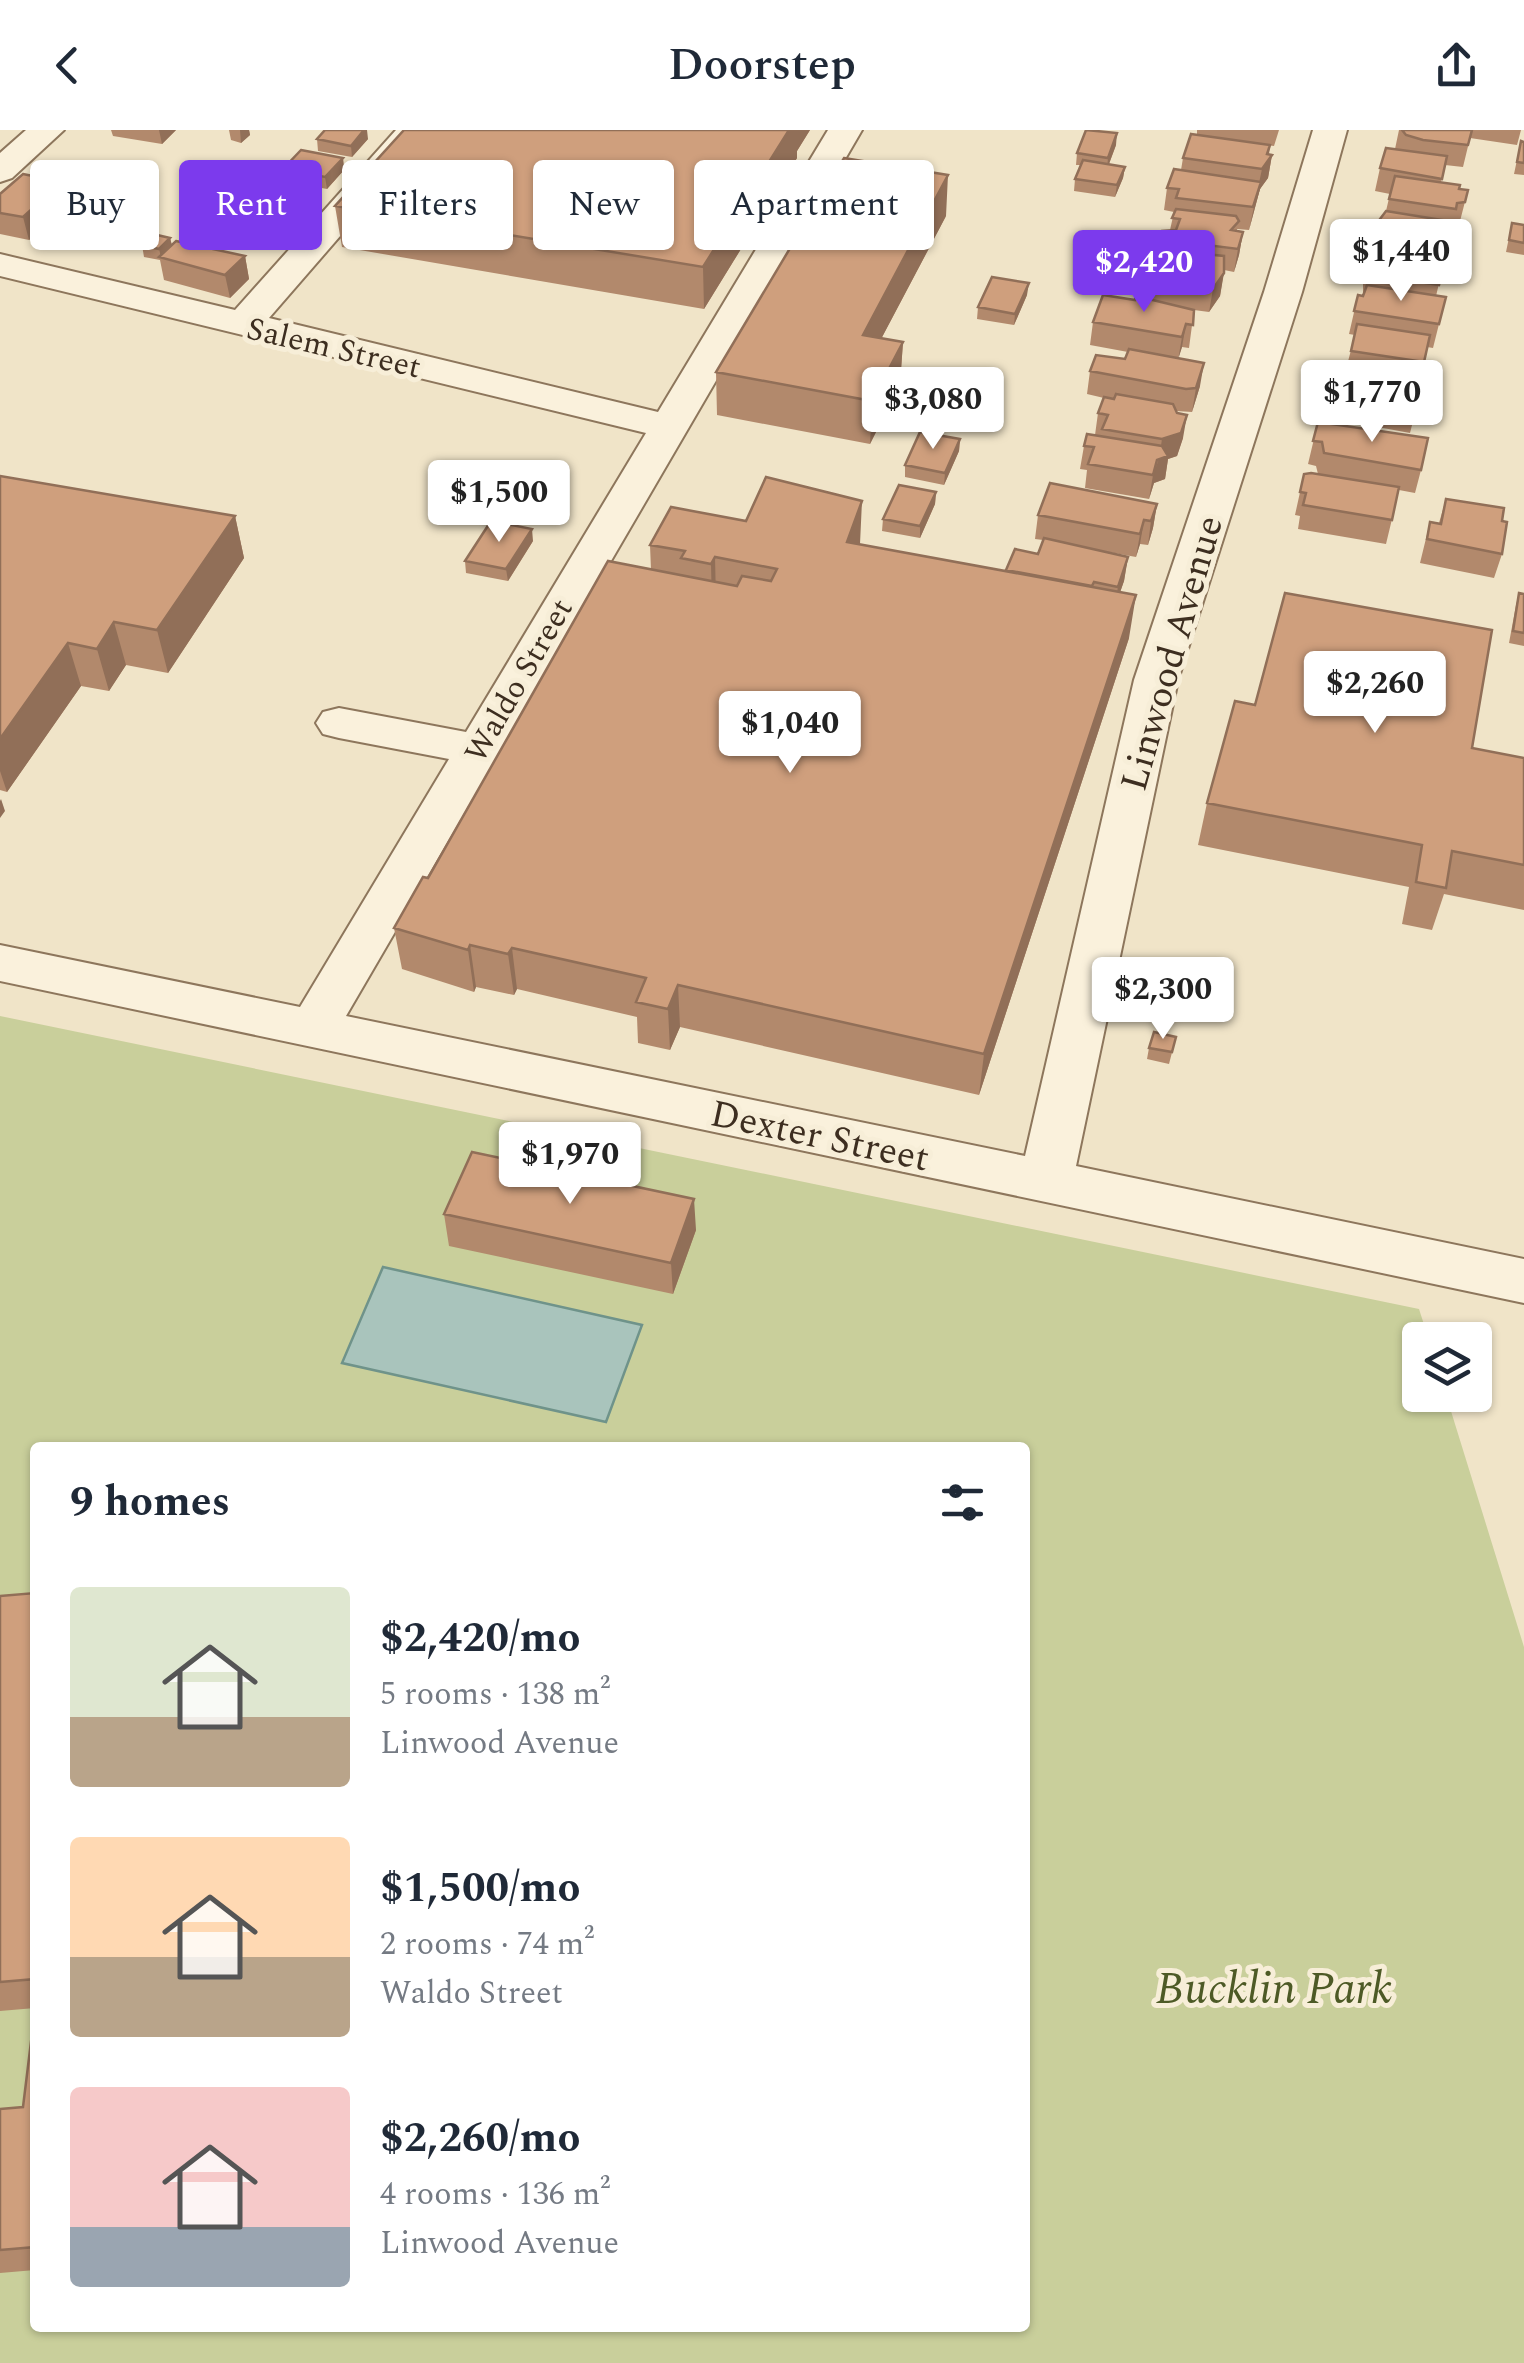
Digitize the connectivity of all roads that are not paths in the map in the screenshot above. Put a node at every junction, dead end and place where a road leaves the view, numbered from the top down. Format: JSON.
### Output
{"nodes":[{"id":1,"x":47,"y":130,"type":"edge"},
{"id":2,"x":415,"y":130,"type":"edge"},
{"id":3,"x":845,"y":130,"type":"edge"},
{"id":4,"x":1330,"y":130,"type":"edge"},
{"id":5,"x":0,"y":171,"type":"edge"},
{"id":6,"x":0,"y":266,"type":"edge"},
{"id":7,"x":243,"y":325,"type":"junction"},
{"id":8,"x":668,"y":426,"type":"junction"},
{"id":9,"x":339,"y":723,"type":"dead end"},
{"id":10,"x":478,"y":748,"type":"junction"},
{"id":11,"x":0,"y":962,"type":"edge"},
{"id":12,"x":315,"y":1025,"type":"junction"},
{"id":13,"x":1045,"y":1184,"type":"junction"},
{"id":14,"x":1524,"y":1280,"type":"edge"}],
"edges":[{"from":1,"to":5,"type":"street"},
{"from":2,"to":7,"type":"street"},
{"from":3,"to":8,"type":"street","name":"Waldo Street"},
{"from":4,"to":13,"type":"street","name":"Linwood Avenue"},
{"from":6,"to":7,"type":"street","name":"Salem Street"},
{"from":7,"to":8,"type":"street","name":"Salem Street"},
{"from":8,"to":10,"type":"street","name":"Waldo Street"},
{"from":9,"to":10,"type":"street"},
{"from":10,"to":12,"type":"street","name":"Waldo Street"},
{"from":11,"to":12,"type":"street","name":"Dexter Street"},
{"from":12,"to":13,"type":"street","name":"Dexter Street"},
{"from":13,"to":14,"type":"street","name":"Dexter Street"}]}
